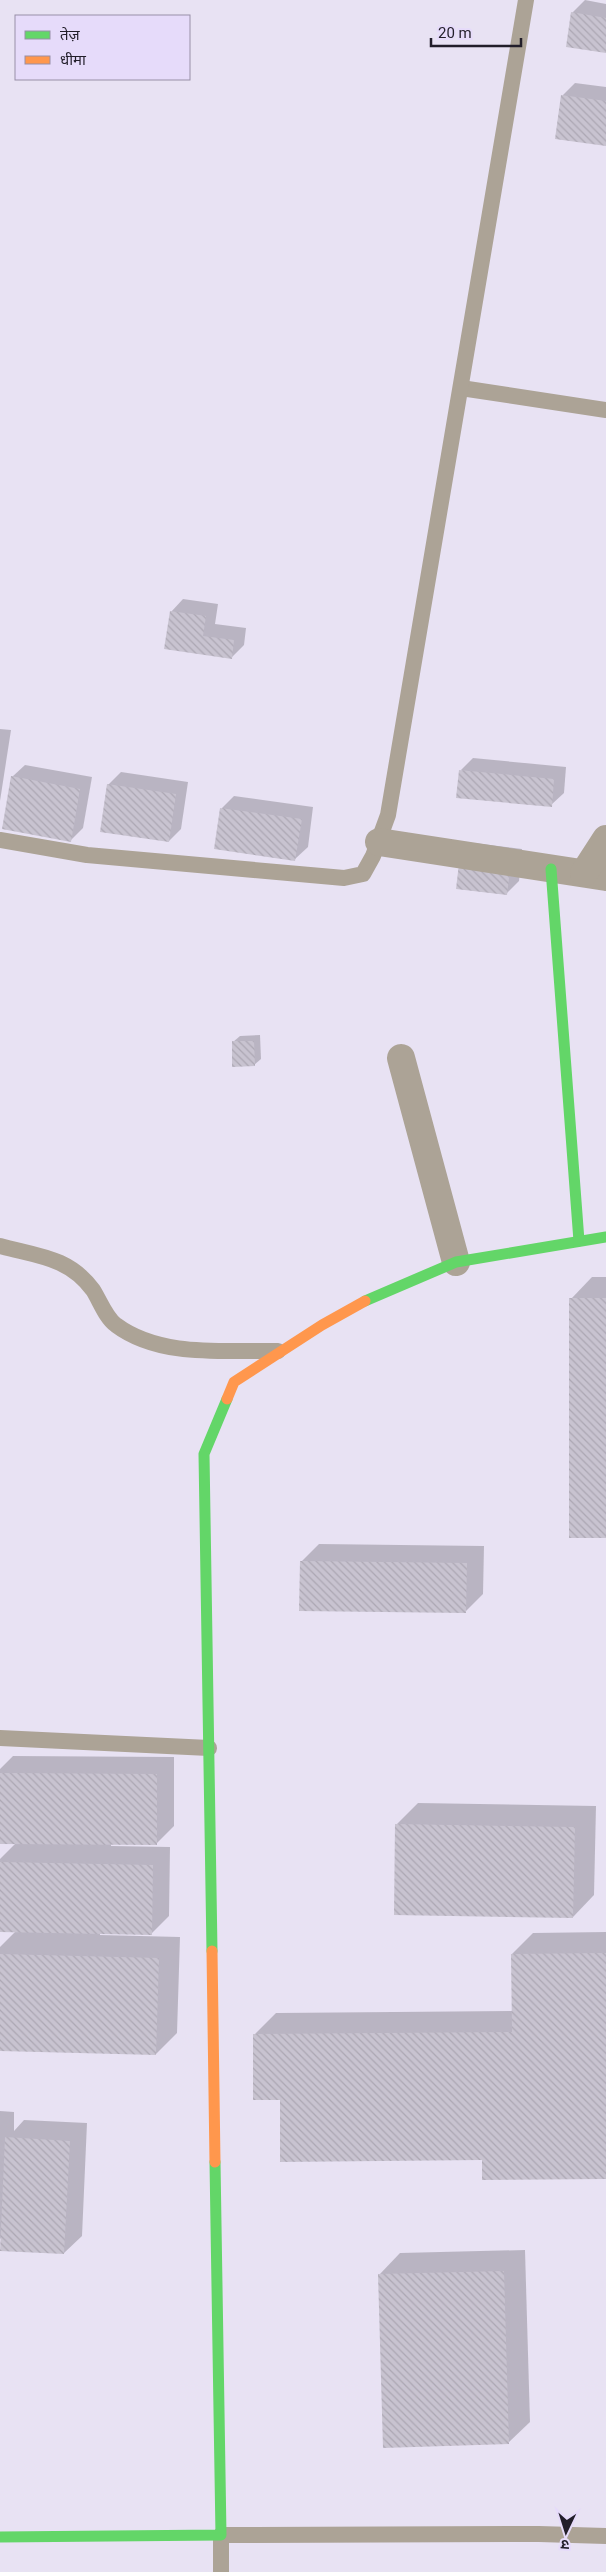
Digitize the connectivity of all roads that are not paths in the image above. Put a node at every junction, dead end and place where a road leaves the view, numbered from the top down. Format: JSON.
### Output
{"nodes":[{"id":1,"x":526,"y":0,"type":"edge"},
{"id":2,"x":461,"y":388,"type":"junction"},
{"id":3,"x":606,"y":410,"type":"edge"},
{"id":4,"x":606,"y":839,"type":"edge"},
{"id":5,"x":0,"y":840,"type":"edge"},
{"id":6,"x":379,"y":842,"type":"junction"},
{"id":7,"x":552,"y":869,"type":"junction"},
{"id":8,"x":595,"y":875,"type":"edge"},
{"id":9,"x":401,"y":1058,"type":"dead end"},
{"id":10,"x":606,"y":1237,"type":"edge"},
{"id":11,"x":579,"y":1241,"type":"junction"},
{"id":12,"x":0,"y":1246,"type":"edge"},
{"id":13,"x":456,"y":1262,"type":"junction"},
{"id":14,"x":281,"y":1351,"type":"junction"},
{"id":15,"x":0,"y":1738,"type":"edge"},
{"id":16,"x":209,"y":1748,"type":"junction"},
{"id":17,"x":221,"y":2535,"type":"junction"},
{"id":18,"x":606,"y":2536,"type":"edge"},
{"id":19,"x":0,"y":2537,"type":"edge"},
{"id":20,"x":221,"y":2572,"type":"edge"}],
"edges":[{"from":1,"to":2,"type":"lane"},
{"from":2,"to":3,"type":"lane"},
{"from":2,"to":6,"type":"lane"},
{"from":4,"to":8,"type":"street"},
{"from":5,"to":6,"type":"lane"},
{"from":6,"to":7,"type":"street"},
{"from":7,"to":8,"type":"street"},
{"from":7,"to":11,"type":"street"},
{"from":9,"to":13,"type":"street"},
{"from":10,"to":11,"type":"street"},
{"from":11,"to":13,"type":"street"},
{"from":12,"to":14,"type":"lane"},
{"from":13,"to":14,"type":"street"},
{"from":14,"to":16,"type":"street"},
{"from":15,"to":16,"type":"lane"},
{"from":16,"to":17,"type":"street"},
{"from":17,"to":18,"type":"lane"},
{"from":17,"to":19,"type":"street"},
{"from":17,"to":20,"type":"lane"}]}
